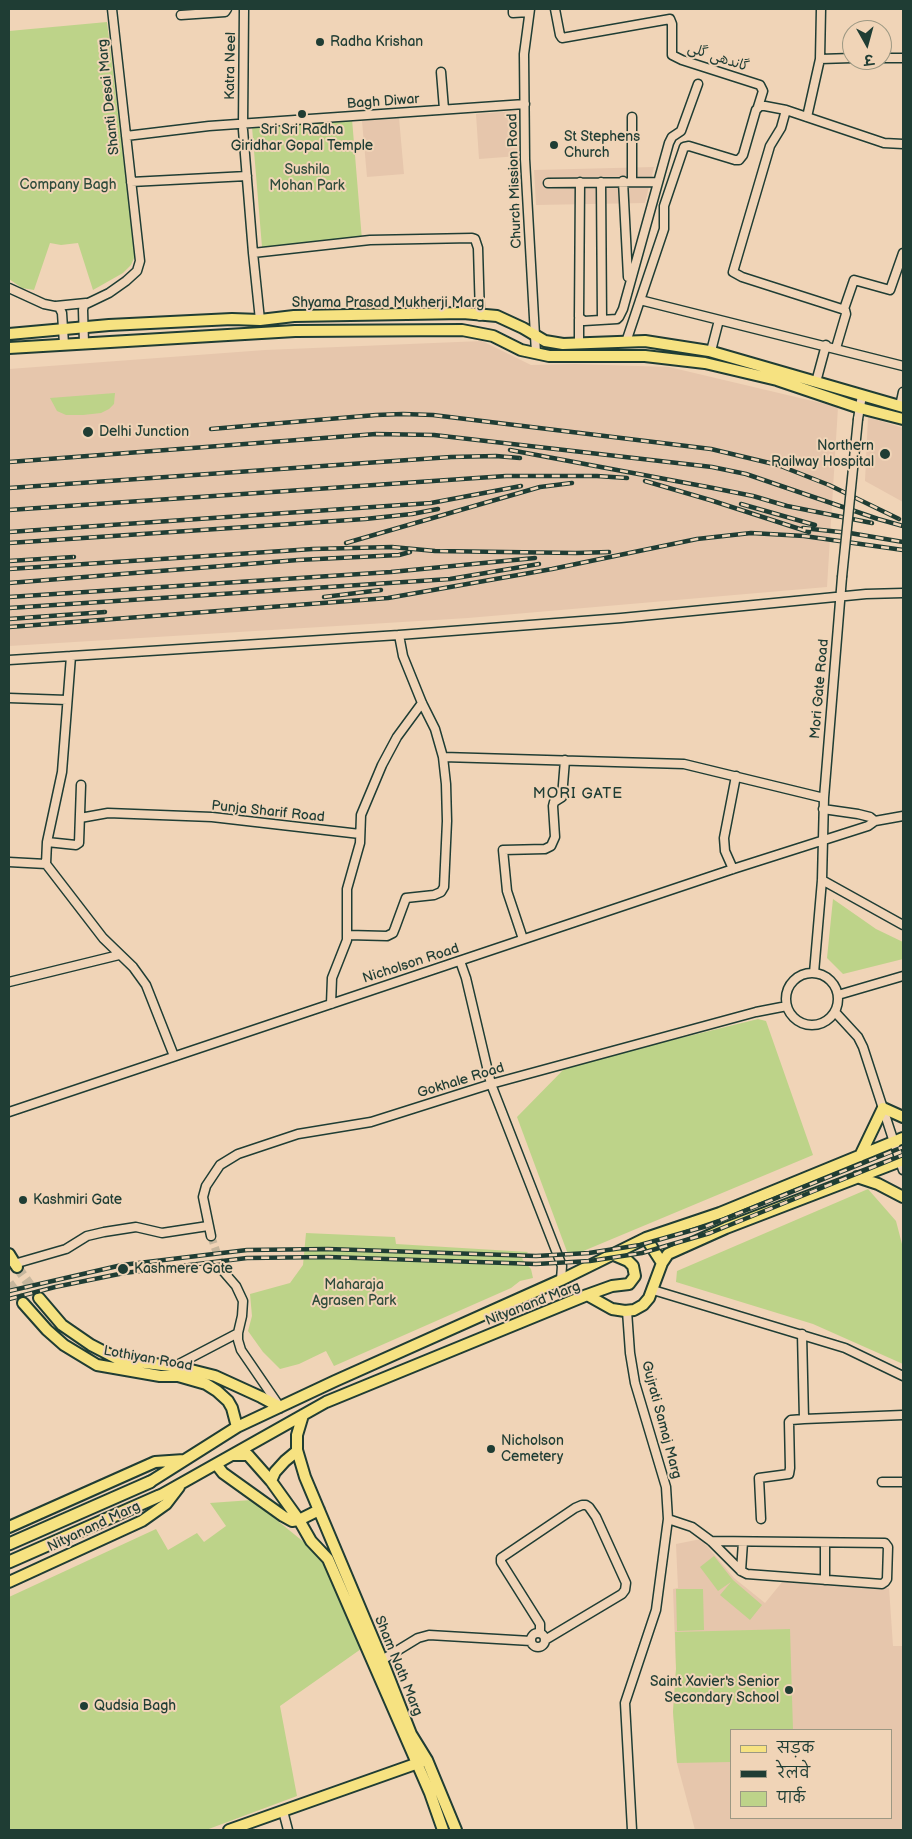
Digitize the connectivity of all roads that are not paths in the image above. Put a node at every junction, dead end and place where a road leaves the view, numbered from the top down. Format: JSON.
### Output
{"nodes":[{"id":1,"x":112,"y":9,"type":"edge"},
{"id":2,"x":227,"y":9,"type":"edge"},
{"id":3,"x":244,"y":9,"type":"edge"},
{"id":4,"x":513,"y":9,"type":"edge"},
{"id":5,"x":555,"y":9,"type":"edge"},
{"id":6,"x":821,"y":9,"type":"edge"},
{"id":7,"x":530,"y":10,"type":"edge"},
{"id":8,"x":181,"y":15,"type":"dead end"},
{"id":9,"x":842,"y":58,"type":"edge"},
{"id":10,"x":820,"y":59,"type":"junction"},
{"id":11,"x":441,"y":72,"type":"dead end"},
{"id":12,"x":698,"y":84,"type":"dead end"},
{"id":13,"x":525,"y":104,"type":"junction"},
{"id":14,"x":758,"y":107,"type":"junction"},
{"id":15,"x":444,"y":110,"type":"junction"},
{"id":16,"x":786,"y":110,"type":"junction"},
{"id":17,"x":632,"y":117,"type":"dead end"},
{"id":18,"x":807,"y":117,"type":"junction"},
{"id":19,"x":243,"y":127,"type":"junction"},
{"id":20,"x":126,"y":136,"type":"junction"},
{"id":21,"x":903,"y":144,"type":"edge"},
{"id":22,"x":247,"y":176,"type":"junction"},
{"id":23,"x":623,"y":181,"type":"junction"},
{"id":24,"x":632,"y":181,"type":"junction"},
{"id":25,"x":131,"y":182,"type":"junction"},
{"id":26,"x":548,"y":182,"type":"dead end"},
{"id":27,"x":580,"y":182,"type":"junction"},
{"id":28,"x":601,"y":182,"type":"junction"},
{"id":29,"x":657,"y":182,"type":"junction"},
{"id":30,"x":253,"y":253,"type":"junction"},
{"id":31,"x":903,"y":253,"type":"edge"},
{"id":32,"x":628,"y":284,"type":"junction"},
{"id":33,"x":9,"y":288,"type":"edge"},
{"id":34,"x":640,"y":300,"type":"junction"},
{"id":35,"x":86,"y":303,"type":"junction"},
{"id":36,"x":56,"y":306,"type":"junction"},
{"id":37,"x":844,"y":309,"type":"junction"},
{"id":38,"x":480,"y":316,"type":"junction"},
{"id":39,"x":579,"y":319,"type":"junction"},
{"id":40,"x":260,"y":320,"type":"junction"},
{"id":41,"x":602,"y":320,"type":"junction"},
{"id":42,"x":719,"y":320,"type":"junction"},
{"id":43,"x":83,"y":328,"type":"junction"},
{"id":44,"x":63,"y":329,"type":"junction"},
{"id":45,"x":9,"y":334,"type":"edge"},
{"id":46,"x":534,"y":334,"type":"junction"},
{"id":47,"x":84,"y":342,"type":"junction"},
{"id":48,"x":626,"y":342,"type":"junction"},
{"id":49,"x":579,"y":343,"type":"junction"},
{"id":50,"x":64,"y":344,"type":"junction"},
{"id":51,"x":826,"y":346,"type":"junction"},
{"id":52,"x":9,"y":348,"type":"edge"},
{"id":53,"x":836,"y":348,"type":"junction"},
{"id":54,"x":711,"y":351,"type":"junction"},
{"id":55,"x":536,"y":354,"type":"junction"},
{"id":56,"x":903,"y":366,"type":"edge"},
{"id":57,"x":816,"y":382,"type":"junction"},
{"id":58,"x":903,"y":392,"type":"edge"},
{"id":59,"x":862,"y":395,"type":"junction"},
{"id":60,"x":902,"y":407,"type":"edge"},
{"id":61,"x":860,"y":408,"type":"junction"},
{"id":62,"x":903,"y":419,"type":"edge"},
{"id":63,"x":903,"y":594,"type":"edge"},
{"id":64,"x":840,"y":596,"type":"junction"},
{"id":65,"x":399,"y":635,"type":"junction"},
{"id":66,"x":72,"y":656,"type":"junction"},
{"id":67,"x":9,"y":660,"type":"edge"},
{"id":68,"x":9,"y":698,"type":"edge"},
{"id":69,"x":67,"y":700,"type":"junction"},
{"id":70,"x":422,"y":703,"type":"junction"},
{"id":71,"x":442,"y":757,"type":"junction"},
{"id":72,"x":566,"y":760,"type":"junction"},
{"id":73,"x":736,"y":776,"type":"junction"},
{"id":74,"x":81,"y":785,"type":"dead end"},
{"id":75,"x":824,"y":798,"type":"junction"},
{"id":76,"x":823,"y":809,"type":"junction"},
{"id":77,"x":903,"y":816,"type":"edge"},
{"id":78,"x":80,"y":818,"type":"junction"},
{"id":79,"x":875,"y":821,"type":"junction"},
{"id":80,"x":360,"y":834,"type":"junction"},
{"id":81,"x":822,"y":841,"type":"junction"},
{"id":82,"x":48,"y":842,"type":"junction"},
{"id":83,"x":9,"y":862,"type":"edge"},
{"id":84,"x":46,"y":864,"type":"junction"},
{"id":85,"x":733,"y":868,"type":"junction"},
{"id":86,"x":822,"y":880,"type":"junction"},
{"id":87,"x":903,"y":925,"type":"edge"},
{"id":88,"x":348,"y":934,"type":"junction"},
{"id":89,"x":523,"y":939,"type":"junction"},
{"id":90,"x":119,"y":955,"type":"junction"},
{"id":91,"x":460,"y":961,"type":"junction"},
{"id":92,"x":814,"y":973,"type":"junction"},
{"id":93,"x":903,"y":976,"type":"edge"},
{"id":94,"x":9,"y":982,"type":"edge"},
{"id":95,"x":838,"y":995,"type":"junction"},
{"id":96,"x":331,"y":1004,"type":"junction"},
{"id":97,"x":787,"y":1006,"type":"junction"},
{"id":98,"x":835,"y":1012,"type":"junction"},
{"id":99,"x":174,"y":1056,"type":"junction"},
{"id":100,"x":491,"y":1084,"type":"junction"},
{"id":101,"x":883,"y":1108,"type":"junction"},
{"id":102,"x":9,"y":1112,"type":"edge"},
{"id":103,"x":903,"y":1118,"type":"edge"},
{"id":104,"x":899,"y":1140,"type":"edge"},
{"id":105,"x":860,"y":1156,"type":"junction"},
{"id":106,"x":902,"y":1164,"type":"edge"},
{"id":107,"x":857,"y":1178,"type":"junction"},
{"id":108,"x":903,"y":1197,"type":"edge"},
{"id":109,"x":720,"y":1213,"type":"junction"},
{"id":110,"x":208,"y":1226,"type":"junction"},
{"id":111,"x":726,"y":1228,"type":"junction"},
{"id":112,"x":211,"y":1236,"type":"tunnel mouth"},
{"id":113,"x":646,"y":1238,"type":"junction"},
{"id":114,"x":9,"y":1254,"type":"edge"},
{"id":115,"x":614,"y":1254,"type":"junction"},
{"id":116,"x":662,"y":1263,"type":"junction"},
{"id":117,"x":16,"y":1265,"type":"joint"},
{"id":118,"x":223,"y":1271,"type":"tunnel mouth"},
{"id":119,"x":561,"y":1280,"type":"junction"},
{"id":120,"x":653,"y":1290,"type":"junction"},
{"id":121,"x":587,"y":1295,"type":"junction"},
{"id":122,"x":39,"y":1298,"type":"tunnel mouth"},
{"id":123,"x":23,"y":1303,"type":"tunnel mouth"},
{"id":124,"x":627,"y":1311,"type":"junction"},
{"id":125,"x":238,"y":1333,"type":"junction"},
{"id":126,"x":802,"y":1334,"type":"junction"},
{"id":127,"x":176,"y":1366,"type":"junction"},
{"id":128,"x":903,"y":1376,"type":"edge"},
{"id":129,"x":280,"y":1407,"type":"junction"},
{"id":130,"x":303,"y":1414,"type":"junction"},
{"id":131,"x":903,"y":1415,"type":"edge"},
{"id":132,"x":804,"y":1419,"type":"junction"},
{"id":133,"x":237,"y":1427,"type":"junction"},
{"id":134,"x":297,"y":1451,"type":"junction"},
{"id":135,"x":227,"y":1456,"type":"junction"},
{"id":136,"x":185,"y":1460,"type":"junction"},
{"id":137,"x":216,"y":1464,"type":"junction"},
{"id":138,"x":271,"y":1481,"type":"junction"},
{"id":139,"x":150,"y":1482,"type":"joint"},
{"id":140,"x":882,"y":1482,"type":"dead end"},
{"id":141,"x":903,"y":1482,"type":"edge"},
{"id":142,"x":181,"y":1484,"type":"junction"},
{"id":143,"x":159,"y":1496,"type":"joint"},
{"id":144,"x":319,"y":1510,"type":"junction"},
{"id":145,"x":668,"y":1519,"type":"junction"},
{"id":146,"x":762,"y":1519,"type":"dead end"},
{"id":147,"x":299,"y":1520,"type":"junction"},
{"id":148,"x":9,"y":1527,"type":"edge"},
{"id":149,"x":711,"y":1541,"type":"junction"},
{"id":150,"x":743,"y":1542,"type":"junction"},
{"id":151,"x":825,"y":1543,"type":"junction"},
{"id":152,"x":9,"y":1544,"type":"edge"},
{"id":153,"x":9,"y":1562,"type":"edge"},
{"id":154,"x":741,"y":1571,"type":"junction"},
{"id":155,"x":825,"y":1580,"type":"junction"},
{"id":156,"x":9,"y":1582,"type":"edge"},
{"id":157,"x":540,"y":1633,"type":"junction"},
{"id":158,"x":545,"y":1640,"type":"junction"},
{"id":159,"x":531,"y":1641,"type":"junction"},
{"id":160,"x":382,"y":1660,"type":"junction"},
{"id":161,"x":427,"y":1760,"type":"junction"},
{"id":162,"x":416,"y":1764,"type":"junction"},
{"id":163,"x":283,"y":1811,"type":"junction"},
{"id":164,"x":229,"y":1830,"type":"edge"},
{"id":165,"x":288,"y":1830,"type":"edge"},
{"id":166,"x":443,"y":1830,"type":"edge"},
{"id":167,"x":456,"y":1830,"type":"edge"},
{"id":168,"x":632,"y":1830,"type":"edge"}],
"edges":[{"from":1,"to":20,"type":"street","name":"Shanti Desai Marg"},
{"from":2,"to":8,"type":"street"},
{"from":3,"to":19,"type":"street","name":"Katra Neel"},
{"from":4,"to":7,"type":"street"},
{"from":5,"to":14,"type":"street","name":"گاندھی گلی"},
{"from":6,"to":10,"type":"street"},
{"from":7,"to":13,"type":"street","name":"Church Mission Road"},
{"from":9,"to":10,"type":"street"},
{"from":10,"to":18,"type":"street"},
{"from":11,"to":15,"type":"street"},
{"from":12,"to":29,"type":"street"},
{"from":13,"to":15,"type":"street","name":"Bagh Diwar"},
{"from":13,"to":46,"type":"street","name":"Church Mission Road"},
{"from":14,"to":16,"type":"street"},
{"from":14,"to":34,"type":"street"},
{"from":15,"to":19,"type":"street","name":"Bagh Diwar"},
{"from":16,"to":18,"type":"street"},
{"from":16,"to":37,"type":"street"},
{"from":17,"to":24,"type":"street"},
{"from":18,"to":21,"type":"street"},
{"from":19,"to":20,"type":"street","name":"Bagh Diwar"},
{"from":19,"to":22,"type":"street","name":"Katra Neel"},
{"from":20,"to":25,"type":"street","name":"Shanti Desai Marg"},
{"from":22,"to":25,"type":"street"},
{"from":22,"to":30,"type":"street","name":"Katra Neel"},
{"from":23,"to":24,"type":"street"},
{"from":23,"to":28,"type":"street"},
{"from":23,"to":32,"type":"street"},
{"from":24,"to":29,"type":"street"},
{"from":25,"to":35,"type":"street","name":"Shanti Desai Marg"},
{"from":26,"to":27,"type":"street"},
{"from":27,"to":28,"type":"street"},
{"from":27,"to":39,"type":"street"},
{"from":28,"to":41,"type":"street"},
{"from":29,"to":32,"type":"street"},
{"from":30,"to":38,"type":"street"},
{"from":30,"to":40,"type":"street","name":"Katra Neel"},
{"from":31,"to":37,"type":"street"},
{"from":32,"to":41,"type":"street"},
{"from":33,"to":36,"type":"street"},
{"from":34,"to":42,"type":"street"},
{"from":34,"to":48,"type":"street"},
{"from":35,"to":36,"type":"street","name":"Shanti Desai Marg"},
{"from":35,"to":43,"type":"street"},
{"from":36,"to":44,"type":"street"},
{"from":37,"to":53,"type":"street"},
{"from":38,"to":40,"type":"main road","name":"Shyama Prasad Mukherji Marg"},
{"from":38,"to":46,"type":"main road","name":"Shyama Prasad Mukherji Marg"},
{"from":39,"to":41,"type":"street"},
{"from":39,"to":49,"type":"street"},
{"from":40,"to":43,"type":"main road","name":"Shyama Prasad Mukherji Marg"},
{"from":42,"to":51,"type":"street"},
{"from":42,"to":54,"type":"street"},
{"from":43,"to":44,"type":"main road","name":"Shyama Prasad Mukherji Marg"},
{"from":43,"to":47,"type":"street"},
{"from":44,"to":45,"type":"main road","name":"Shyama Prasad Mukherji Marg"},
{"from":44,"to":50,"type":"street"},
{"from":46,"to":49,"type":"main road","name":"Shyama Prasad Mukherji Marg"},
{"from":46,"to":55,"type":"street","name":"Church Mission Road"},
{"from":47,"to":50,"type":"main road","name":"Shyama Prasad Mukherji Marg"},
{"from":47,"to":55,"type":"main road","name":"Shyama Prasad Mukherji Marg"},
{"from":48,"to":49,"type":"main road","name":"Shyama Prasad Mukherji Marg"},
{"from":48,"to":54,"type":"main road","name":"Shyama Prasad Mukherji Marg"},
{"from":50,"to":52,"type":"main road","name":"Shyama Prasad Mukherji Marg"},
{"from":51,"to":53,"type":"street"},
{"from":51,"to":57,"type":"street"},
{"from":53,"to":56,"type":"street"},
{"from":54,"to":57,"type":"main road","name":"Shyama Prasad Mukherji Marg"},
{"from":55,"to":61,"type":"main road","name":"Shyama Prasad Mukherji Marg"},
{"from":57,"to":59,"type":"main road","name":"Shyama Prasad Mukherji Marg"},
{"from":58,"to":60,"type":"street"},
{"from":59,"to":60,"type":"main road","name":"Shyama Prasad Mukherji Marg"},
{"from":59,"to":61,"type":"street","name":"Mori Gate Road"},
{"from":61,"to":62,"type":"main road","name":"Shyama Prasad Mukherji Marg"},
{"from":61,"to":64,"type":"street","name":"Mori Gate Road","bridge":true},
{"from":63,"to":64,"type":"street"},
{"from":64,"to":65,"type":"street"},
{"from":64,"to":75,"type":"street","name":"Mori Gate Road"},
{"from":65,"to":66,"type":"street"},
{"from":65,"to":70,"type":"street"},
{"from":66,"to":67,"type":"street"},
{"from":66,"to":69,"type":"street"},
{"from":68,"to":69,"type":"street"},
{"from":69,"to":82,"type":"street"},
{"from":70,"to":71,"type":"street"},
{"from":70,"to":80,"type":"street"},
{"from":71,"to":72,"type":"street"},
{"from":71,"to":88,"type":"street"},
{"from":72,"to":73,"type":"street"},
{"from":72,"to":89,"type":"street"},
{"from":73,"to":75,"type":"street"},
{"from":73,"to":85,"type":"street"},
{"from":74,"to":78,"type":"street"},
{"from":75,"to":76,"type":"street","name":"Mori Gate Road"},
{"from":76,"to":79,"type":"street"},
{"from":76,"to":81,"type":"street","name":"Mori Gate Road"},
{"from":77,"to":79,"type":"street"},
{"from":78,"to":80,"type":"street","name":"Punja Sharif Road"},
{"from":78,"to":82,"type":"street"},
{"from":79,"to":81,"type":"street","name":"Nicholson Road"},
{"from":80,"to":88,"type":"street"},
{"from":81,"to":85,"type":"street","name":"Nicholson Road"},
{"from":81,"to":86,"type":"street","name":"Mori Gate Road"},
{"from":82,"to":84,"type":"street"},
{"from":83,"to":84,"type":"street"},
{"from":84,"to":90,"type":"street"},
{"from":85,"to":89,"type":"street","name":"Nicholson Road"},
{"from":86,"to":87,"type":"street"},
{"from":86,"to":92,"type":"street","name":"Mori Gate Road"},
{"from":88,"to":96,"type":"street"},
{"from":89,"to":91,"type":"street","name":"Nicholson Road"},
{"from":90,"to":94,"type":"street"},
{"from":90,"to":99,"type":"street"},
{"from":91,"to":96,"type":"street","name":"Nicholson Road"},
{"from":91,"to":100,"type":"street"},
{"from":92,"to":95,"type":"street"},
{"from":92,"to":97,"type":"street"},
{"from":93,"to":95,"type":"street"},
{"from":95,"to":98,"type":"street"},
{"from":96,"to":99,"type":"street","name":"Nicholson Road"},
{"from":97,"to":98,"type":"street"},
{"from":97,"to":100,"type":"street","name":"Gokhale Road"},
{"from":98,"to":101,"type":"street"},
{"from":99,"to":102,"type":"street","name":"Nicholson Road"},
{"from":100,"to":110,"type":"street","name":"Gokhale Road"},
{"from":100,"to":119,"type":"street"},
{"from":101,"to":103,"type":"main road"},
{"from":101,"to":104,"type":"street"},
{"from":101,"to":105,"type":"main road"},
{"from":104,"to":105,"type":"main road","name":"Nityanand Marg"},
{"from":104,"to":106,"type":"street"},
{"from":105,"to":109,"type":"main road","name":"Nityanand Marg"},
{"from":106,"to":107,"type":"main road"},
{"from":107,"to":108,"type":"main road"},
{"from":107,"to":111,"type":"main road"},
{"from":109,"to":111,"type":"main road"},
{"from":109,"to":113,"type":"main road","name":"Nityanand Marg"},
{"from":110,"to":112,"type":"street","name":"Gokhale Road"},
{"from":110,"to":117,"type":"street"},
{"from":111,"to":116,"type":"main road"},
{"from":113,"to":115,"type":"main road","name":"Nityanand Marg"},
{"from":113,"to":116,"type":"main road"},
{"from":114,"to":117,"type":"main road"},
{"from":115,"to":119,"type":"main road","name":"Nityanand Marg"},
{"from":115,"to":121,"type":"main road"},
{"from":116,"to":120,"type":"main road"},
{"from":118,"to":125,"type":"street"},
{"from":119,"to":129,"type":"main road","name":"Nityanand Marg"},
{"from":120,"to":124,"type":"main road"},
{"from":120,"to":126,"type":"street"},
{"from":121,"to":124,"type":"main road","name":"Nityanand Marg"},
{"from":121,"to":130,"type":"main road","name":"Nityanand Marg"},
{"from":122,"to":127,"type":"main road","name":"Lothiyan Road"},
{"from":123,"to":133,"type":"main road","name":"Lothiyan Road"},
{"from":124,"to":145,"type":"street","name":"Gujrati Samaj Marg"},
{"from":125,"to":127,"type":"street"},
{"from":125,"to":129,"type":"street"},
{"from":126,"to":128,"type":"street"},
{"from":126,"to":132,"type":"street"},
{"from":127,"to":129,"type":"main road","name":"Lothiyan Road"},
{"from":129,"to":133,"type":"main road","name":"Nityanand Marg"},
{"from":130,"to":134,"type":"main road"},
{"from":130,"to":135,"type":"main road","name":"Nityanand Marg"},
{"from":131,"to":132,"type":"street"},
{"from":132,"to":146,"type":"street"},
{"from":133,"to":136,"type":"main road","name":"Nityanand Marg"},
{"from":134,"to":138,"type":"main road"},
{"from":134,"to":144,"type":"main road","name":"Sham Nath Marg"},
{"from":135,"to":137,"type":"main road","name":"Nityanand Marg"},
{"from":135,"to":138,"type":"main road","name":"Sham Nath Marg"},
{"from":136,"to":139,"type":"main road","name":"Nityanand Marg"},
{"from":136,"to":148,"type":"main road","name":"Nityanand Marg"},
{"from":137,"to":142,"type":"main road","name":"Nityanand Marg"},
{"from":137,"to":147,"type":"main road"},
{"from":138,"to":147,"type":"main road","name":"Sham Nath Marg"},
{"from":139,"to":152,"type":"highway"},
{"from":140,"to":141,"type":"street"},
{"from":142,"to":143,"type":"main road","name":"Nityanand Marg"},
{"from":142,"to":156,"type":"main road","name":"Nityanand Marg"},
{"from":143,"to":153,"type":"highway"},
{"from":144,"to":147,"type":"main road"},
{"from":144,"to":160,"type":"main road","name":"Sham Nath Marg"},
{"from":145,"to":149,"type":"street"},
{"from":145,"to":168,"type":"street","name":"Gujrati Samaj Marg"},
{"from":147,"to":162,"type":"main road","name":"Sham Nath Marg"},
{"from":149,"to":150,"type":"street"},
{"from":149,"to":154,"type":"street"},
{"from":150,"to":151,"type":"street"},
{"from":150,"to":154,"type":"street"},
{"from":151,"to":155,"type":"street"},
{"from":151,"to":155,"type":"street"},
{"from":154,"to":155,"type":"street"},
{"from":157,"to":158,"type":"street"},
{"from":157,"to":158,"type":"street"},
{"from":157,"to":159,"type":"street"},
{"from":158,"to":159,"type":"street"},
{"from":159,"to":160,"type":"street"},
{"from":160,"to":161,"type":"main road","name":"Sham Nath Marg"},
{"from":161,"to":162,"type":"main road"},
{"from":161,"to":167,"type":"main road","name":"Sham Nath Marg"},
{"from":162,"to":163,"type":"main road"},
{"from":162,"to":166,"type":"main road","name":"Sham Nath Marg"},
{"from":163,"to":164,"type":"main road"},
{"from":163,"to":165,"type":"street"}]}
